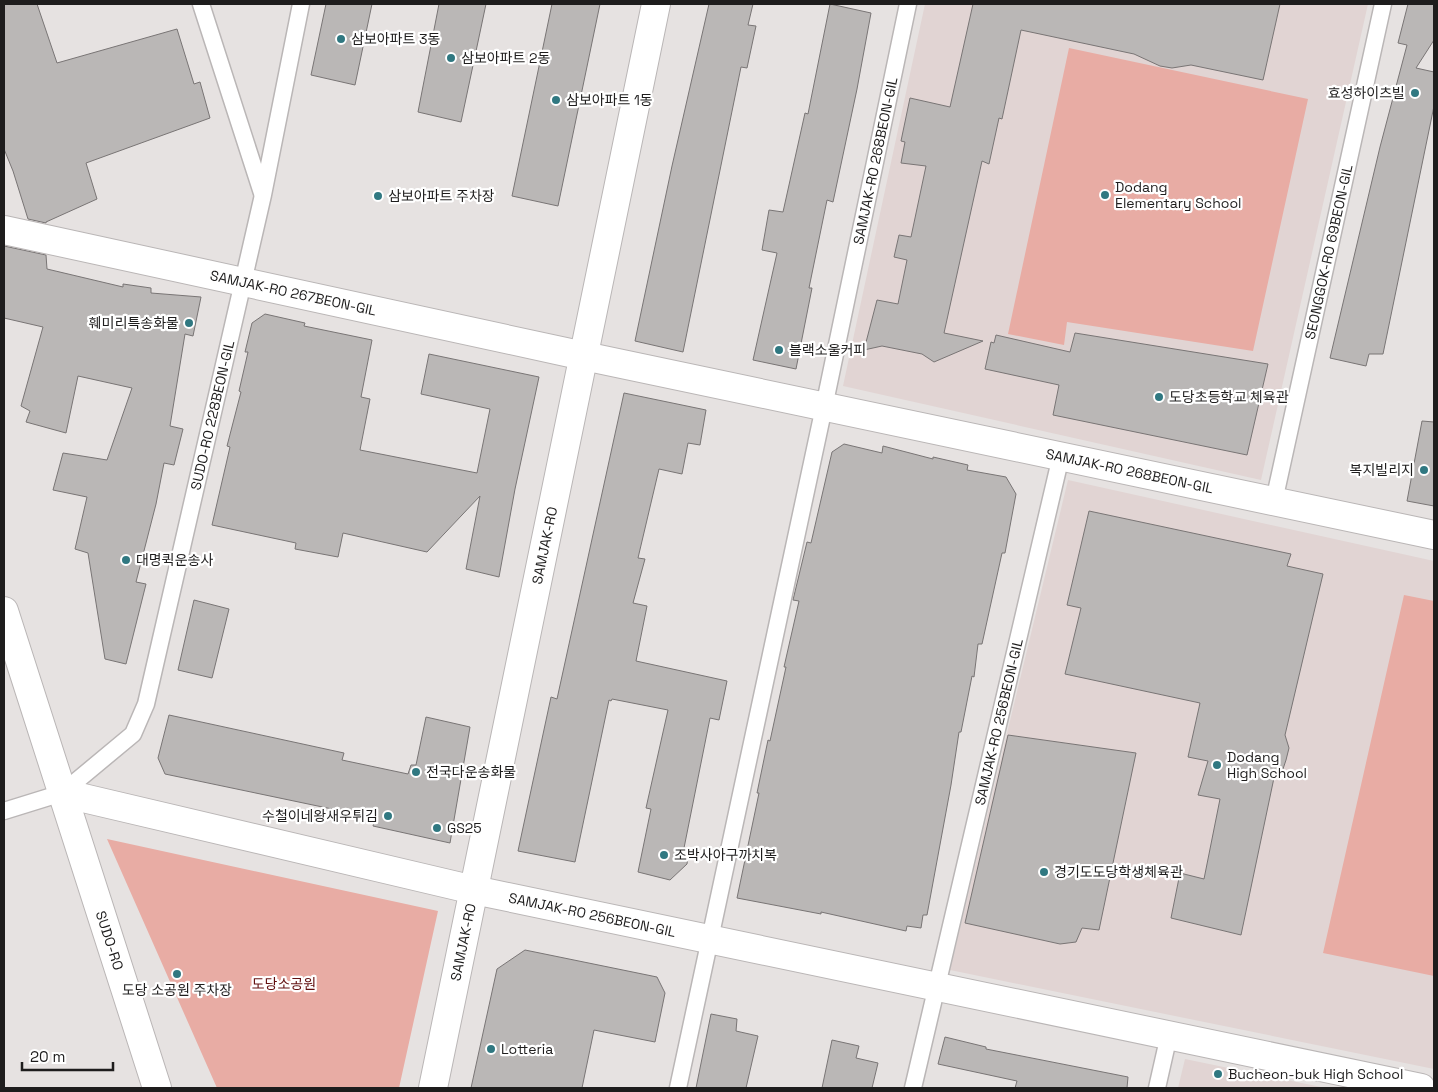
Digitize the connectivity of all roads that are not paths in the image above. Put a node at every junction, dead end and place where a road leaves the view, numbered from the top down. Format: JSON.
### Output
{"nodes":[{"id":1,"x":202,"y":4,"type":"edge"},
{"id":2,"x":301,"y":4,"type":"edge"},
{"id":3,"x":656,"y":4,"type":"edge"},
{"id":4,"x":908,"y":4,"type":"edge"},
{"id":5,"x":1383,"y":4,"type":"edge"},
{"id":6,"x":262,"y":195,"type":"junction"},
{"id":7,"x":4,"y":230,"type":"edge"},
{"id":8,"x":242,"y":283,"type":"junction"},
{"id":9,"x":584,"y":356,"type":"junction"},
{"id":10,"x":824,"y":407,"type":"junction"},
{"id":11,"x":1061,"y":456,"type":"junction"},
{"id":12,"x":1274,"y":501,"type":"junction"},
{"id":13,"x":1434,"y":535,"type":"edge"},
{"id":14,"x":4,"y":611,"type":"edge"},
{"id":15,"x":62,"y":793,"type":"junction"},
{"id":16,"x":4,"y":813,"type":"edge"},
{"id":17,"x":474,"y":890,"type":"junction"},
{"id":18,"x":711,"y":940,"type":"junction"},
{"id":19,"x":937,"y":987,"type":"junction"},
{"id":20,"x":1169,"y":1035,"type":"junction"},
{"id":21,"x":157,"y":1088,"type":"edge"},
{"id":22,"x":433,"y":1088,"type":"edge"},
{"id":23,"x":678,"y":1088,"type":"edge"},
{"id":24,"x":913,"y":1088,"type":"edge"},
{"id":25,"x":1157,"y":1088,"type":"edge"},
{"id":26,"x":1421,"y":1088,"type":"edge"}],
"edges":[{"from":1,"to":6,"type":"lane"},
{"from":2,"to":6,"type":"lane","name":"SUDO-RO 228BEON-GIL"},
{"from":3,"to":9,"type":"street","name":"SAMJAK-RO"},
{"from":4,"to":10,"type":"lane","name":"SAMJAK-RO 268BEON-GIL"},
{"from":5,"to":12,"type":"lane","name":"SEONGGOK-RO 69BEON-GIL"},
{"from":6,"to":8,"type":"lane","name":"SUDO-RO 228BEON-GIL"},
{"from":7,"to":8,"type":"street","name":"SAMJAK-RO 267BEON-GIL"},
{"from":8,"to":9,"type":"street","name":"SAMJAK-RO 267BEON-GIL"},
{"from":8,"to":15,"type":"lane","name":"SUDO-RO 228BEON-GIL"},
{"from":9,"to":10,"type":"street","name":"SAMJAK-RO 268BEON-GIL"},
{"from":9,"to":17,"type":"street","name":"SAMJAK-RO"},
{"from":10,"to":11,"type":"street","name":"SAMJAK-RO 268BEON-GIL"},
{"from":10,"to":18,"type":"lane"},
{"from":11,"to":12,"type":"street","name":"SAMJAK-RO 268BEON-GIL"},
{"from":11,"to":19,"type":"lane","name":"SAMJAK-RO 256BEON-GIL"},
{"from":12,"to":13,"type":"street","name":"SAMJAK-RO 268BEON-GIL"},
{"from":14,"to":15,"type":"street","name":"SUDO-RO"},
{"from":15,"to":16,"type":"lane"},
{"from":15,"to":17,"type":"street","name":"SAMJAK-RO 256BEON-GIL"},
{"from":15,"to":21,"type":"street","name":"SUDO-RO"},
{"from":17,"to":18,"type":"street","name":"SAMJAK-RO 256BEON-GIL"},
{"from":17,"to":22,"type":"street","name":"SAMJAK-RO"},
{"from":18,"to":19,"type":"street","name":"SAMJAK-RO 256BEON-GIL"},
{"from":18,"to":23,"type":"lane"},
{"from":19,"to":20,"type":"street","name":"SAMJAK-RO 256BEON-GIL"},
{"from":19,"to":24,"type":"lane"},
{"from":20,"to":25,"type":"lane"},
{"from":20,"to":26,"type":"street","name":"SAMJAK-RO 256BEON-GIL"}]}
